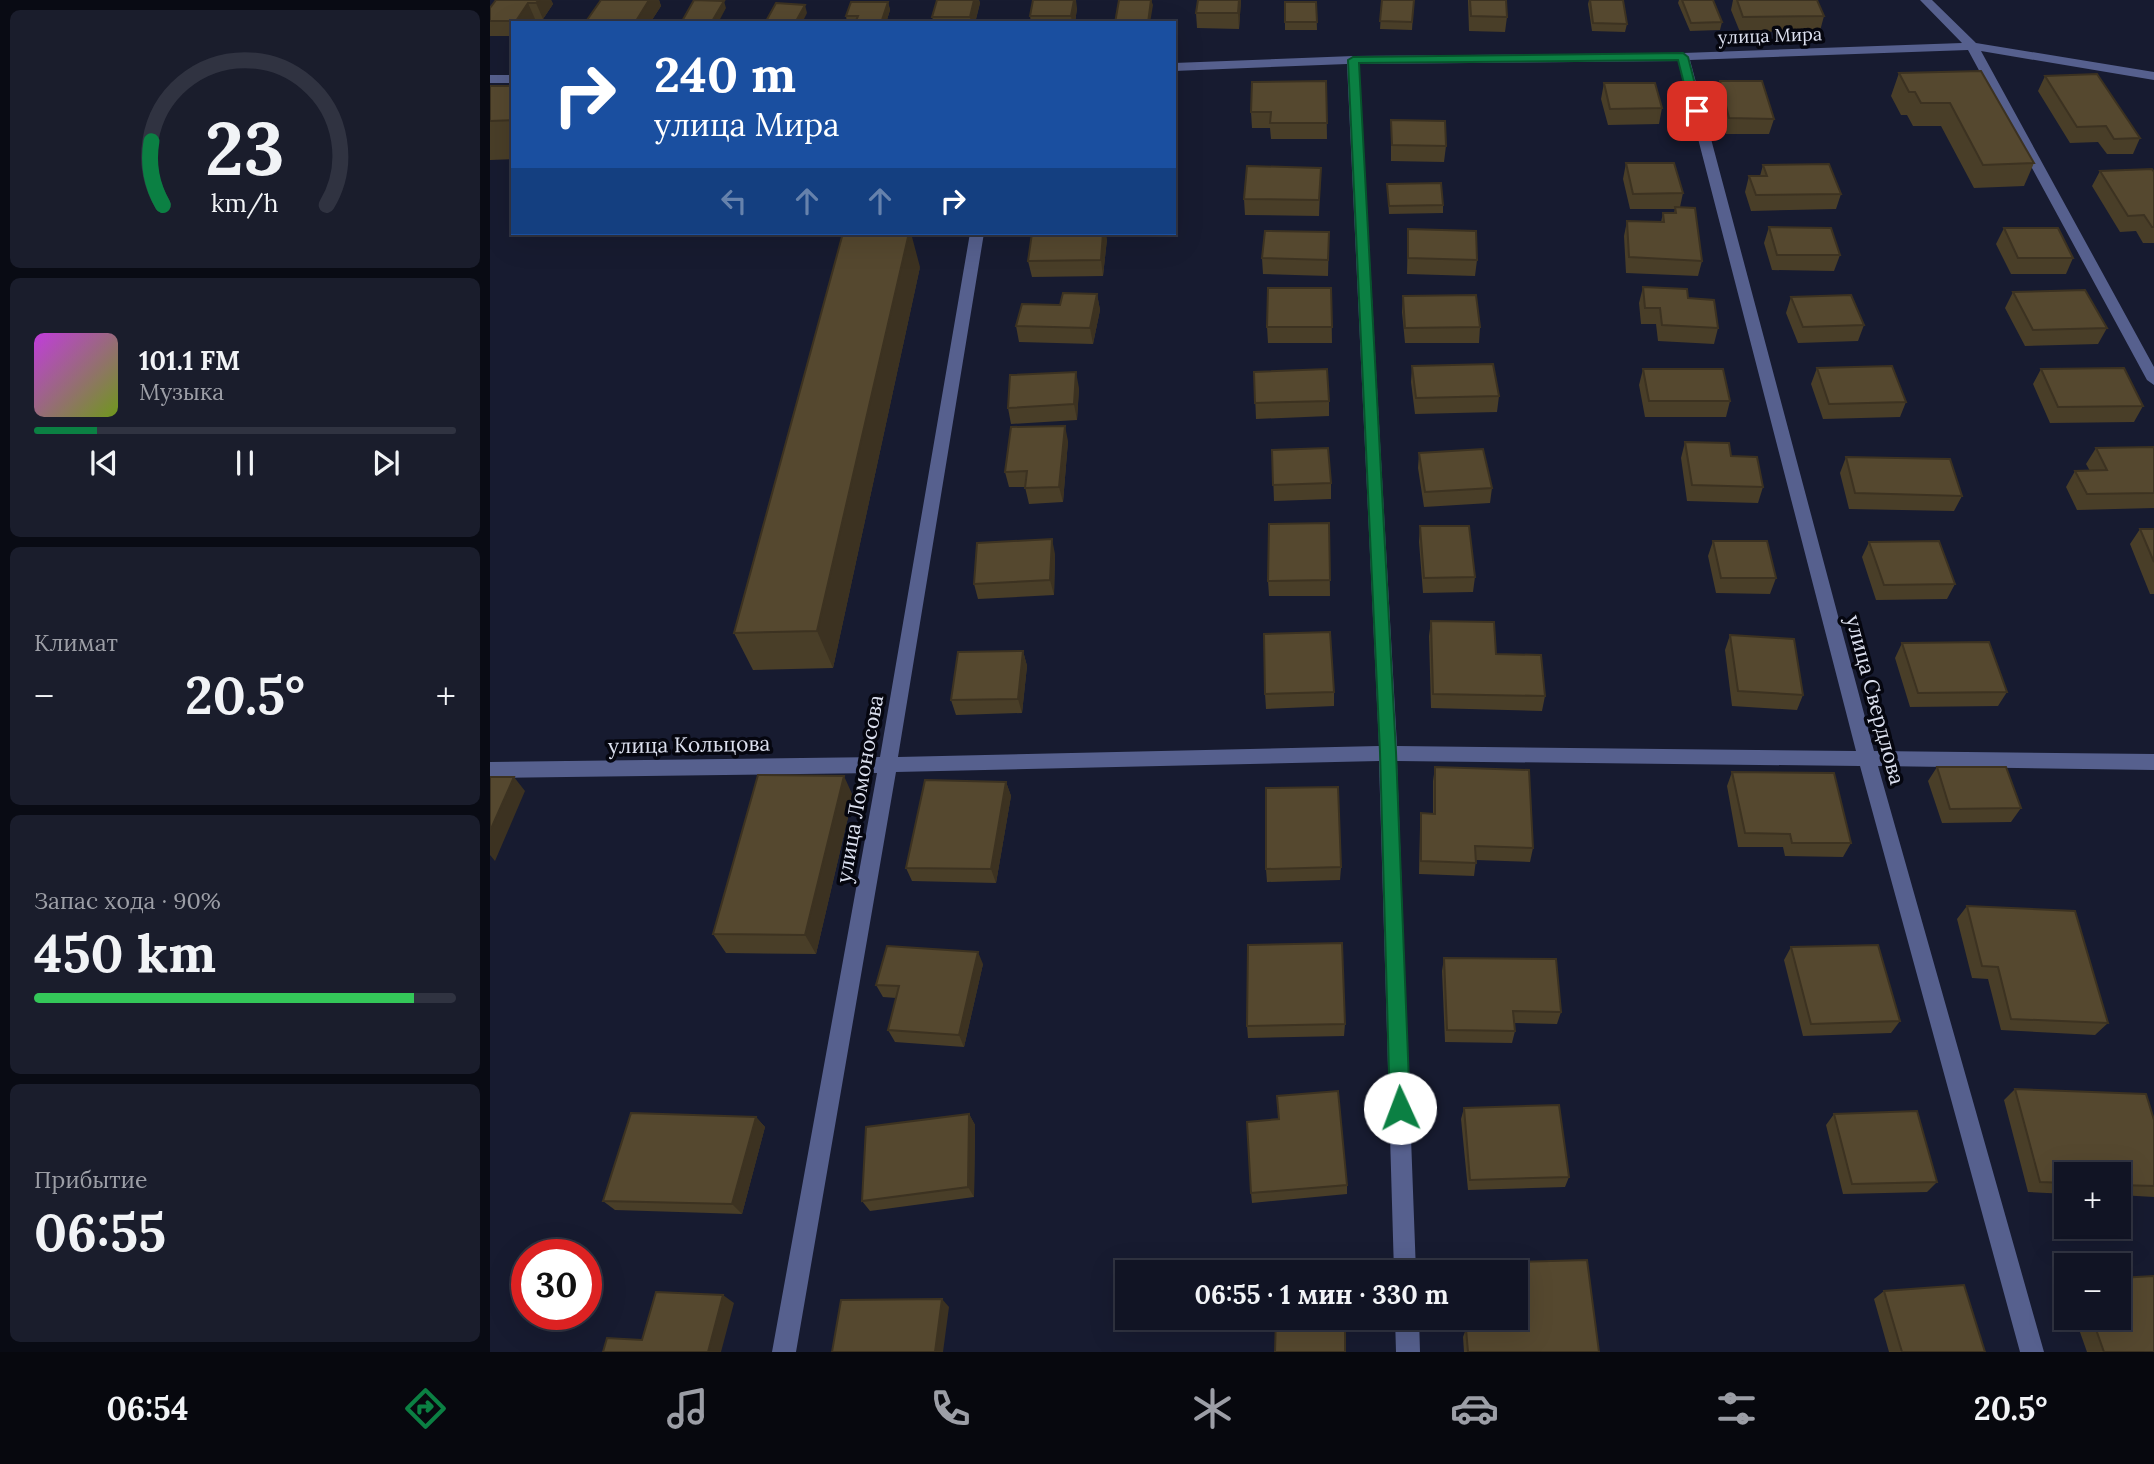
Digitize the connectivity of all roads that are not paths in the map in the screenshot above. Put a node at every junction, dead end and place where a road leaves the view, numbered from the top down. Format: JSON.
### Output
{"nodes":[{"id":1,"x":1926,"y":0,"type":"edge"},
{"id":2,"x":1972,"y":46,"type":"junction"},
{"id":3,"x":1683,"y":57,"type":"junction"},
{"id":4,"x":1353,"y":60,"type":"junction"},
{"id":5,"x":1176,"y":67,"type":"edge"},
{"id":6,"x":2154,"y":76,"type":"edge"},
{"id":7,"x":490,"y":79,"type":"edge"},
{"id":8,"x":511,"y":79,"type":"edge"},
{"id":9,"x":977,"y":235,"type":"edge"},
{"id":10,"x":2154,"y":380,"type":"edge"},
{"id":11,"x":1388,"y":752,"type":"junction"},
{"id":12,"x":1867,"y":760,"type":"junction"},
{"id":13,"x":2154,"y":762,"type":"edge"},
{"id":14,"x":888,"y":765,"type":"junction"},
{"id":15,"x":490,"y":770,"type":"edge"},
{"id":16,"x":1405,"y":1260,"type":"edge"},
{"id":17,"x":1407,"y":1330,"type":"edge"},
{"id":18,"x":784,"y":1352,"type":"edge"},
{"id":19,"x":1408,"y":1352,"type":"edge"},
{"id":20,"x":2032,"y":1352,"type":"edge"}],
"edges":[{"from":1,"to":2,"type":"street"},
{"from":2,"to":3,"type":"street","name":"улица Мира"},
{"from":2,"to":6,"type":"street","name":"улица Мира"},
{"from":2,"to":10,"type":"street"},
{"from":3,"to":4,"type":"street","name":"улица Мира"},
{"from":3,"to":12,"type":"street","name":"улица Свердлова"},
{"from":4,"to":5,"type":"street","name":"улица Мира"},
{"from":4,"to":11,"type":"street"},
{"from":7,"to":8,"type":"street"},
{"from":9,"to":14,"type":"street","name":"улица Ломоносова"},
{"from":11,"to":12,"type":"street","name":"улица Кольцова"},
{"from":11,"to":14,"type":"street","name":"улица Кольцова"},
{"from":11,"to":16,"type":"street"},
{"from":12,"to":13,"type":"street","name":"улица Кольцова"},
{"from":12,"to":20,"type":"street","name":"улица Свердлова"},
{"from":14,"to":15,"type":"street","name":"улица Кольцова"},
{"from":14,"to":18,"type":"street","name":"улица Ломоносова"},
{"from":17,"to":19,"type":"street"}]}
